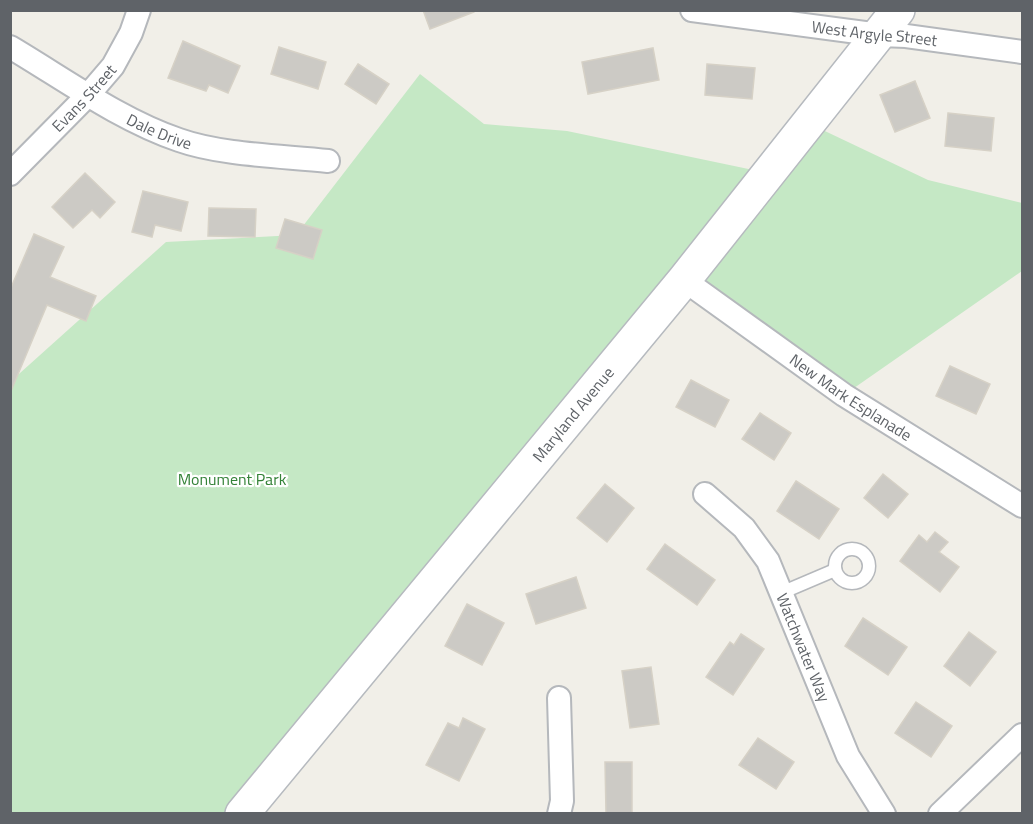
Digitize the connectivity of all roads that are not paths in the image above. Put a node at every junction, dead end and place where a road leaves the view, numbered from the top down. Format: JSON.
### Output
{"nodes":[{"id":1,"x":139,"y":10,"type":"edge"},
{"id":2,"x":692,"y":10,"type":"edge"},
{"id":3,"x":889,"y":23,"type":"edge"},
{"id":4,"x":10,"y":47,"type":"edge"},
{"id":5,"x":1023,"y":52,"type":"edge"},
{"id":6,"x":89,"y":94,"type":"junction"},
{"id":7,"x":328,"y":161,"type":"dead end"},
{"id":8,"x":10,"y":174,"type":"edge"},
{"id":9,"x":684,"y":280,"type":"junction"},
{"id":10,"x":705,"y":494,"type":"dead end"},
{"id":11,"x":1023,"y":506,"type":"edge"},
{"id":12,"x":835,"y":570,"type":"dead end"},
{"id":13,"x":782,"y":593,"type":"junction"},
{"id":14,"x":559,"y":698,"type":"dead end"},
{"id":15,"x":1023,"y":735,"type":"edge"},
{"id":16,"x":242,"y":813,"type":"edge"},
{"id":17,"x":559,"y":813,"type":"edge"},
{"id":18,"x":884,"y":813,"type":"edge"},
{"id":19,"x":940,"y":813,"type":"edge"}],
"edges":[{"from":1,"to":6,"type":"street","name":"Evans Street"},
{"from":2,"to":3,"type":"street","name":"West Argyle Street"},
{"from":3,"to":5,"type":"street","name":"West Argyle Street"},
{"from":3,"to":9,"type":"main road","name":"Maryland Avenue"},
{"from":4,"to":6,"type":"street","name":"Dale Drive"},
{"from":6,"to":7,"type":"street","name":"Dale Drive"},
{"from":6,"to":8,"type":"street","name":"Evans Street"},
{"from":9,"to":11,"type":"street","name":"New Mark Esplanade"},
{"from":9,"to":16,"type":"main road","name":"Maryland Avenue"},
{"from":10,"to":13,"type":"street","name":"Watchwater Way"},
{"from":12,"to":13,"type":"lane"},
{"from":13,"to":18,"type":"street","name":"Watchwater Way"},
{"from":14,"to":17,"type":"street"},
{"from":15,"to":19,"type":"street"}]}
